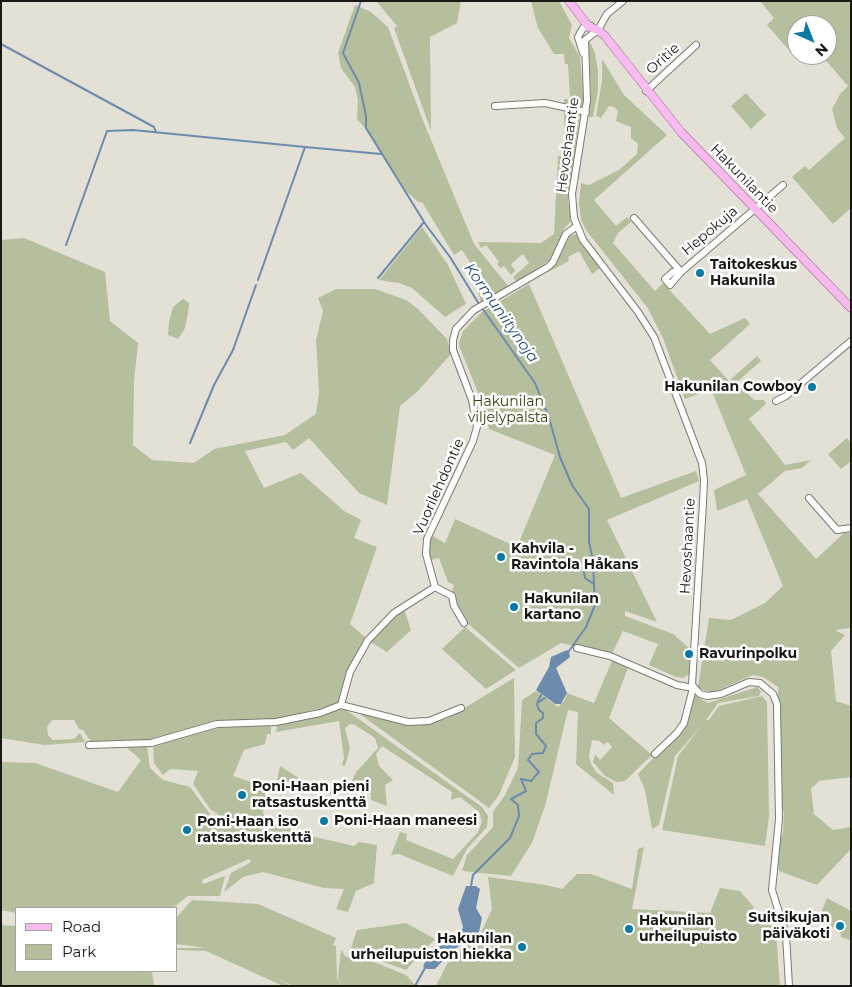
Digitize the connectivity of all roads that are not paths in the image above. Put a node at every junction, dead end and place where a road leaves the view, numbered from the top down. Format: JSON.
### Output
{"nodes":[{"id":1,"x":569,"y":1,"type":"edge"},
{"id":2,"x":573,"y":1,"type":"edge"},
{"id":3,"x":623,"y":1,"type":"edge"},
{"id":4,"x":589,"y":26,"type":"junction"},
{"id":5,"x":599,"y":28,"type":"junction"},
{"id":6,"x":696,"y":45,"type":"dead end"},
{"id":7,"x":585,"y":56,"type":"junction"},
{"id":8,"x":646,"y":91,"type":"junction"},
{"id":9,"x":495,"y":106,"type":"dead end"},
{"id":10,"x":586,"y":112,"type":"junction"},
{"id":11,"x":783,"y":185,"type":"dead end"},
{"id":12,"x":755,"y":209,"type":"junction"},
{"id":13,"x":634,"y":218,"type":"dead end"},
{"id":14,"x":577,"y":226,"type":"junction"},
{"id":15,"x":851,"y":306,"type":"edge"},
{"id":16,"x":851,"y":341,"type":"edge"},
{"id":17,"x":776,"y":401,"type":"dead end"},
{"id":18,"x":809,"y":498,"type":"dead end"},
{"id":19,"x":851,"y":528,"type":"edge"},
{"id":20,"x":435,"y":587,"type":"junction"},
{"id":21,"x":464,"y":623,"type":"dead end"},
{"id":22,"x":577,"y":648,"type":"dead end"},
{"id":23,"x":693,"y":688,"type":"junction"},
{"id":24,"x":341,"y":705,"type":"junction"},
{"id":25,"x":460,"y":708,"type":"dead end"},
{"id":26,"x":89,"y":745,"type":"dead end"},
{"id":27,"x":655,"y":754,"type":"dead end"},
{"id":28,"x":789,"y":986,"type":"edge"}],
"edges":[{"from":1,"to":4,"type":"main road","name":"Hakunilantie"},
{"from":2,"to":5,"type":"main road","name":"Hakunilantie"},
{"from":3,"to":5,"type":"street"},
{"from":4,"to":5,"type":"main road","name":"Hakunilantie"},
{"from":4,"to":7,"type":"street","name":"Hevoshaantie"},
{"from":5,"to":7,"type":"street","name":"Hevoshaantie"},
{"from":5,"to":8,"type":"main road","name":"Hakunilantie"},
{"from":6,"to":8,"type":"street","name":"Oritie"},
{"from":7,"to":10,"type":"street","name":"Hevoshaantie"},
{"from":8,"to":12,"type":"main road","name":"Hakunilantie"},
{"from":9,"to":10,"type":"street"},
{"from":10,"to":14,"type":"street","name":"Hevoshaantie"},
{"from":11,"to":12,"type":"street","name":"Hepokuja"},
{"from":12,"to":13,"type":"street","name":"Hepokuja"},
{"from":12,"to":15,"type":"main road","name":"Hakunilantie"},
{"from":14,"to":20,"type":"street","name":"Vuorilehdontie"},
{"from":14,"to":23,"type":"street","name":"Hevoshaantie"},
{"from":16,"to":17,"type":"street"},
{"from":18,"to":19,"type":"street"},
{"from":20,"to":21,"type":"street"},
{"from":20,"to":24,"type":"street"},
{"from":22,"to":23,"type":"street"},
{"from":23,"to":27,"type":"street","name":"Hevoshaantie"},
{"from":23,"to":28,"type":"street"},
{"from":24,"to":25,"type":"street"},
{"from":24,"to":26,"type":"street"}]}
